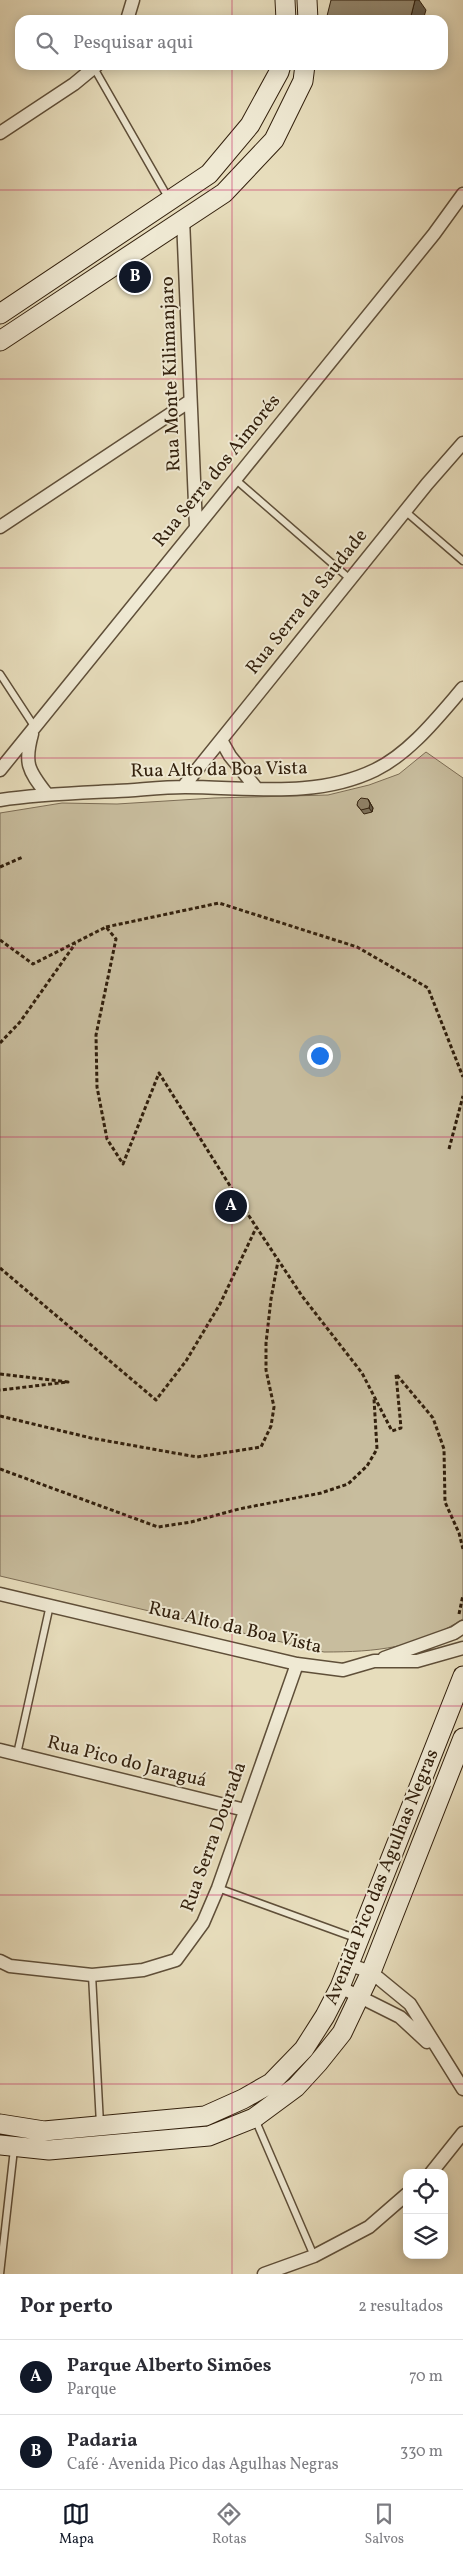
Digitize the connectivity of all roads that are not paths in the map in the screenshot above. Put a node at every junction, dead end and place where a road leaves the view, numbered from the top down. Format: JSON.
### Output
{"nodes":[{"id":1,"x":133,"y":0,"type":"edge"},
{"id":2,"x":285,"y":0,"type":"edge"},
{"id":3,"x":307,"y":0,"type":"edge"},
{"id":4,"x":128,"y":15,"type":"edge"},
{"id":5,"x":286,"y":15,"type":"edge"},
{"id":6,"x":308,"y":15,"type":"edge"},
{"id":7,"x":91,"y":70,"type":"edge"},
{"id":8,"x":98,"y":70,"type":"edge"},
{"id":9,"x":279,"y":70,"type":"edge"},
{"id":10,"x":304,"y":70,"type":"edge"},
{"id":11,"x":0,"y":133,"type":"edge"},
{"id":12,"x":463,"y":194,"type":"edge"},
{"id":13,"x":170,"y":200,"type":"junction"},
{"id":14,"x":183,"y":220,"type":"junction"},
{"id":15,"x":0,"y":314,"type":"edge"},
{"id":16,"x":0,"y":340,"type":"edge"},
{"id":17,"x":190,"y":401,"type":"junction"},
{"id":18,"x":463,"y":443,"type":"edge"},
{"id":19,"x":235,"y":479,"type":"junction"},
{"id":20,"x":405,"y":511,"type":"junction"},
{"id":21,"x":0,"y":527,"type":"edge"},
{"id":22,"x":196,"y":527,"type":"junction"},
{"id":23,"x":463,"y":561,"type":"edge"},
{"id":24,"x":350,"y":579,"type":"junction"},
{"id":25,"x":0,"y":674,"type":"edge"},
{"id":26,"x":463,"y":688,"type":"edge"},
{"id":27,"x":34,"y":726,"type":"junction"},
{"id":28,"x":221,"y":740,"type":"junction"},
{"id":29,"x":0,"y":770,"type":"edge"},
{"id":30,"x":183,"y":787,"type":"junction"},
{"id":31,"x":257,"y":789,"type":"junction"},
{"id":32,"x":46,"y":793,"type":"junction"},
{"id":33,"x":0,"y":800,"type":"edge"},
{"id":34,"x":0,"y":1594,"type":"edge"},
{"id":35,"x":50,"y":1605,"type":"junction"},
{"id":36,"x":463,"y":1627,"type":"edge"},
{"id":37,"x":463,"y":1648,"type":"edge"},
{"id":38,"x":374,"y":1661,"type":"junction"},
{"id":39,"x":297,"y":1664,"type":"junction"},
{"id":40,"x":463,"y":1676,"type":"edge"},
{"id":41,"x":463,"y":1738,"type":"edge"},
{"id":42,"x":0,"y":1750,"type":"edge"},
{"id":43,"x":17,"y":1754,"type":"junction"},
{"id":44,"x":245,"y":1810,"type":"junction"},
{"id":45,"x":218,"y":1888,"type":"junction"},
{"id":46,"x":360,"y":1940,"type":"junction"},
{"id":47,"x":0,"y":1961,"type":"edge"},
{"id":48,"x":350,"y":1965,"type":"junction"},
{"id":49,"x":371,"y":1972,"type":"junction"},
{"id":50,"x":92,"y":1975,"type":"junction"},
{"id":51,"x":340,"y":1987,"type":"junction"},
{"id":52,"x":359,"y":1996,"type":"junction"},
{"id":53,"x":452,"y":2073,"type":"junction"},
{"id":54,"x":463,"y":2089,"type":"edge"},
{"id":55,"x":254,"y":2118,"type":"junction"},
{"id":56,"x":0,"y":2124,"type":"edge"},
{"id":57,"x":100,"y":2126,"type":"junction"},
{"id":58,"x":463,"y":2133,"type":"edge"},
{"id":59,"x":7,"y":2146,"type":"edge"},
{"id":60,"x":434,"y":2169,"type":"edge"},
{"id":61,"x":403,"y":2197,"type":"edge"},
{"id":62,"x":314,"y":2256,"type":"junction"},
{"id":63,"x":271,"y":2273,"type":"edge"},
{"id":64,"x":0,"y":2274,"type":"edge"}],
"edges":[{"from":1,"to":4,"type":"street"},
{"from":2,"to":5,"type":"street"},
{"from":3,"to":6,"type":"street"},
{"from":7,"to":11,"type":"street"},
{"from":8,"to":13,"type":"lane"},
{"from":9,"to":13,"type":"street"},
{"from":10,"to":14,"type":"street"},
{"from":12,"to":19,"type":"street","name":"Rua Serra dos Aimorés"},
{"from":13,"to":15,"type":"street"},
{"from":14,"to":16,"type":"street"},
{"from":14,"to":17,"type":"street","name":"Rua Monte Kilimanjaro"},
{"from":17,"to":21,"type":"street"},
{"from":17,"to":22,"type":"street","name":"Rua Monte Kilimanjaro"},
{"from":18,"to":20,"type":"street","name":"Rua Serra da Saudade"},
{"from":19,"to":22,"type":"street","name":"Rua Serra dos Aimorés"},
{"from":19,"to":24,"type":"lane"},
{"from":20,"to":23,"type":"lane"},
{"from":20,"to":24,"type":"street","name":"Rua Serra da Saudade"},
{"from":22,"to":27,"type":"street","name":"Rua Serra dos Aimorés"},
{"from":24,"to":28,"type":"street","name":"Rua Serra da Saudade"},
{"from":25,"to":27,"type":"lane"},
{"from":26,"to":31,"type":"street","name":"Rua Alto da Boa Vista"},
{"from":27,"to":29,"type":"street","name":"Rua Serra dos Aimorés"},
{"from":27,"to":32,"type":"street"},
{"from":28,"to":30,"type":"street","name":"Rua Serra da Saudade"},
{"from":28,"to":31,"type":"street"},
{"from":30,"to":31,"type":"street","name":"Rua Alto da Boa Vista"},
{"from":30,"to":32,"type":"street","name":"Rua Alto da Boa Vista"},
{"from":32,"to":33,"type":"street","name":"Rua Alto da Boa Vista"},
{"from":34,"to":35,"type":"street","name":"Rua Alto da Boa Vista"},
{"from":35,"to":39,"type":"street","name":"Rua Alto da Boa Vista"},
{"from":35,"to":43,"type":"lane"},
{"from":36,"to":38,"type":"street"},
{"from":37,"to":38,"type":"street","name":"Rua Alto da Boa Vista"},
{"from":38,"to":39,"type":"street","name":"Rua Alto da Boa Vista"},
{"from":39,"to":44,"type":"street","name":"Rua Serra Dourada"},
{"from":40,"to":46,"type":"street","name":"Avenida Pico das Agulhas Negras"},
{"from":41,"to":49,"type":"street","name":"Avenida Pico das Agulhas Negras"},
{"from":42,"to":43,"type":"street","name":"Rua Pico do Jaraguá"},
{"from":43,"to":44,"type":"street","name":"Rua Pico do Jaraguá"},
{"from":44,"to":45,"type":"street","name":"Rua Serra Dourada"},
{"from":45,"to":46,"type":"lane"},
{"from":45,"to":50,"type":"street","name":"Rua Serra Dourada"},
{"from":46,"to":48,"type":"street","name":"Avenida Pico das Agulhas Negras"},
{"from":47,"to":50,"type":"street","name":"Rua Serra Dourada"},
{"from":48,"to":49,"type":"street"},
{"from":48,"to":51,"type":"street","name":"Avenida Pico das Agulhas Negras"},
{"from":49,"to":52,"type":"street","name":"Avenida Pico das Agulhas Negras"},
{"from":49,"to":53,"type":"street"},
{"from":50,"to":57,"type":"lane"},
{"from":51,"to":52,"type":"street"},
{"from":51,"to":57,"type":"street","name":"Avenida Pico das Agulhas Negras"},
{"from":52,"to":53,"type":"street"},
{"from":52,"to":55,"type":"street","name":"Avenida Pico das Agulhas Negras"},
{"from":53,"to":54,"type":"street"},
{"from":55,"to":59,"type":"street","name":"Avenida Pico das Agulhas Negras"},
{"from":55,"to":62,"type":"lane"},
{"from":56,"to":57,"type":"street","name":"Avenida Pico das Agulhas Negras"},
{"from":58,"to":60,"type":"street"},
{"from":59,"to":64,"type":"lane"},
{"from":61,"to":62,"type":"street"},
{"from":62,"to":63,"type":"street"}]}
